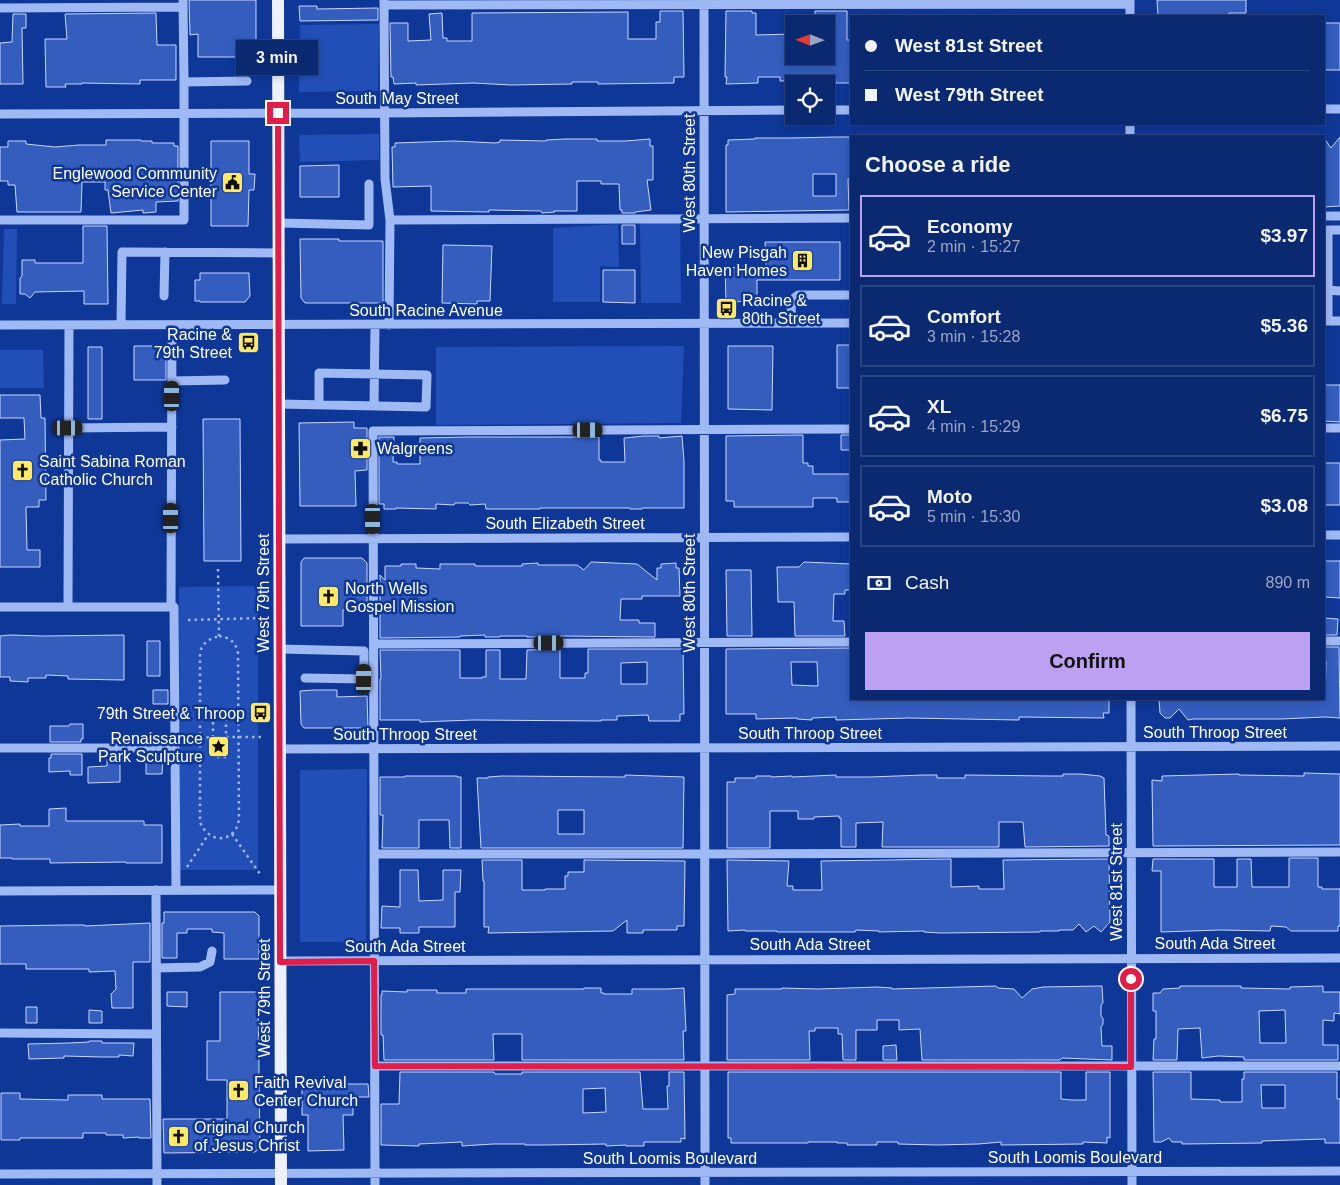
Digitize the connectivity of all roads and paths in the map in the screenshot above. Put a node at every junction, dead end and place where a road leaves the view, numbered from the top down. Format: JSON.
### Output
{"nodes":[{"id":1,"x":278,"y":0,"type":"edge"},
{"id":2,"x":384,"y":2,"type":"edge"},
{"id":3,"x":1130,"y":2,"type":"edge"},
{"id":4,"x":704,"y":3,"type":"edge"},
{"id":5,"x":183,"y":4,"type":"edge"},
{"id":6,"x":0,"y":8,"type":"edge"},
{"id":7,"x":1130,"y":15,"type":"edge"},
{"id":8,"x":246,"y":81,"type":"dead end"},
{"id":9,"x":184,"y":82,"type":"junction"},
{"id":10,"x":1325,"y":109,"type":"edge"},
{"id":11,"x":1340,"y":109,"type":"edge"},
{"id":12,"x":785,"y":110,"type":"edge"},
{"id":13,"x":835,"y":110,"type":"edge"},
{"id":14,"x":850,"y":110,"type":"edge"},
{"id":15,"x":704,"y":111,"type":"junction"},
{"id":16,"x":184,"y":113,"type":"junction"},
{"id":17,"x":278,"y":113,"type":"junction"},
{"id":18,"x":385,"y":113,"type":"junction"},
{"id":19,"x":0,"y":114,"type":"edge"},
{"id":20,"x":369,"y":184,"type":"dead end"},
{"id":21,"x":1325,"y":216,"type":"edge"},
{"id":22,"x":1340,"y":216,"type":"edge"},
{"id":23,"x":704,"y":218,"type":"junction"},
{"id":24,"x":850,"y":218,"type":"edge"},
{"id":25,"x":0,"y":220,"type":"edge"},
{"id":26,"x":390,"y":220,"type":"junction"},
{"id":27,"x":279,"y":223,"type":"junction"},
{"id":28,"x":1340,"y":230,"type":"edge"},
{"id":29,"x":165,"y":252,"type":"junction"},
{"id":30,"x":279,"y":253,"type":"junction"},
{"id":31,"x":1328,"y":290,"type":"junction"},
{"id":32,"x":1340,"y":291,"type":"edge"},
{"id":33,"x":850,"y":295,"type":"edge"},
{"id":34,"x":164,"y":296,"type":"dead end"},
{"id":35,"x":1326,"y":321,"type":"edge"},
{"id":36,"x":1340,"y":321,"type":"edge"},
{"id":37,"x":792,"y":323,"type":"junction"},
{"id":38,"x":850,"y":323,"type":"edge"},
{"id":39,"x":704,"y":324,"type":"junction"},
{"id":40,"x":0,"y":325,"type":"edge"},
{"id":41,"x":69,"y":325,"type":"junction"},
{"id":42,"x":121,"y":325,"type":"junction"},
{"id":43,"x":172,"y":325,"type":"junction"},
{"id":44,"x":279,"y":325,"type":"junction"},
{"id":45,"x":375,"y":325,"type":"junction"},
{"id":46,"x":389,"y":325,"type":"junction"},
{"id":47,"x":375,"y":374,"type":"junction"},
{"id":48,"x":224,"y":380,"type":"dead end"},
{"id":49,"x":172,"y":381,"type":"junction"},
{"id":50,"x":279,"y":404,"type":"junction"},
{"id":51,"x":319,"y":405,"type":"junction"},
{"id":52,"x":374,"y":406,"type":"junction"},
{"id":53,"x":172,"y":427,"type":"junction"},
{"id":54,"x":68,"y":428,"type":"junction"},
{"id":55,"x":1325,"y":428,"type":"edge"},
{"id":56,"x":1340,"y":428,"type":"edge"},
{"id":57,"x":704,"y":430,"type":"junction"},
{"id":58,"x":850,"y":430,"type":"edge"},
{"id":59,"x":1325,"y":535,"type":"edge"},
{"id":60,"x":1340,"y":535,"type":"edge"},
{"id":61,"x":850,"y":537,"type":"edge"},
{"id":62,"x":374,"y":538,"type":"junction"},
{"id":63,"x":704,"y":538,"type":"junction"},
{"id":64,"x":279,"y":539,"type":"junction"},
{"id":65,"x":218,"y":569,"type":"dead end"},
{"id":66,"x":68,"y":606,"type":"junction"},
{"id":67,"x":0,"y":607,"type":"edge"},
{"id":68,"x":172,"y":607,"type":"junction"},
{"id":69,"x":260,"y":618,"type":"dead end"},
{"id":70,"x":218,"y":619,"type":"junction"},
{"id":71,"x":188,"y":620,"type":"dead end"},
{"id":72,"x":219,"y":636,"type":"junction"},
{"id":73,"x":1325,"y":641,"type":"edge"},
{"id":74,"x":1340,"y":641,"type":"edge"},
{"id":75,"x":850,"y":642,"type":"edge"},
{"id":76,"x":705,"y":643,"type":"junction"},
{"id":77,"x":374,"y":644,"type":"junction"},
{"id":78,"x":280,"y":649,"type":"junction"},
{"id":79,"x":305,"y":678,"type":"dead end"},
{"id":80,"x":1131,"y":700,"type":"edge"},
{"id":81,"x":213,"y":737,"type":"junction"},
{"id":82,"x":238,"y":737,"type":"junction"},
{"id":83,"x":261,"y":737,"type":"dead end"},
{"id":84,"x":200,"y":738,"type":"junction"},
{"id":85,"x":226,"y":738,"type":"junction"},
{"id":86,"x":1340,"y":746,"type":"edge"},
{"id":87,"x":1131,"y":747,"type":"junction"},
{"id":88,"x":0,"y":748,"type":"edge"},
{"id":89,"x":175,"y":748,"type":"junction"},
{"id":90,"x":705,"y":748,"type":"junction"},
{"id":91,"x":280,"y":749,"type":"junction"},
{"id":92,"x":374,"y":749,"type":"junction"},
{"id":93,"x":232,"y":834,"type":"junction"},
{"id":94,"x":208,"y":835,"type":"junction"},
{"id":95,"x":1340,"y":852,"type":"edge"},
{"id":96,"x":1131,"y":853,"type":"junction"},
{"id":97,"x":374,"y":854,"type":"junction"},
{"id":98,"x":705,"y":854,"type":"junction"},
{"id":99,"x":183,"y":874,"type":"dead end"},
{"id":100,"x":260,"y":874,"type":"dead end"},
{"id":101,"x":156,"y":890,"type":"junction"},
{"id":102,"x":176,"y":890,"type":"junction"},
{"id":103,"x":280,"y":890,"type":"junction"},
{"id":104,"x":0,"y":891,"type":"edge"},
{"id":105,"x":212,"y":951,"type":"dead end"},
{"id":106,"x":1131,"y":958,"type":"junction"},
{"id":107,"x":1340,"y":958,"type":"edge"},
{"id":108,"x":705,"y":960,"type":"junction"},
{"id":109,"x":374,"y":961,"type":"junction"},
{"id":110,"x":280,"y":962,"type":"junction"},
{"id":111,"x":156,"y":968,"type":"junction"},
{"id":112,"x":0,"y":1033,"type":"edge"},
{"id":113,"x":156,"y":1034,"type":"junction"},
{"id":114,"x":375,"y":1066,"type":"junction"},
{"id":115,"x":1340,"y":1066,"type":"edge"},
{"id":116,"x":705,"y":1067,"type":"junction"},
{"id":117,"x":1131,"y":1067,"type":"junction"},
{"id":118,"x":1340,"y":1171,"type":"edge"},
{"id":119,"x":705,"y":1172,"type":"junction"},
{"id":120,"x":1132,"y":1172,"type":"junction"},
{"id":121,"x":0,"y":1174,"type":"edge"},
{"id":122,"x":157,"y":1174,"type":"junction"},
{"id":123,"x":183,"y":1174,"type":"junction"},
{"id":124,"x":375,"y":1174,"type":"junction"},
{"id":125,"x":281,"y":1180,"type":"edge"},
{"id":126,"x":157,"y":1185,"type":"edge"},
{"id":127,"x":183,"y":1185,"type":"edge"},
{"id":128,"x":375,"y":1185,"type":"edge"},
{"id":129,"x":706,"y":1185,"type":"edge"},
{"id":130,"x":1132,"y":1185,"type":"edge"}],
"edges":[{"from":1,"to":17,"type":"main road","name":"West 79th Street"},
{"from":2,"to":4,"type":"street"},
{"from":2,"to":18,"type":"street"},
{"from":3,"to":4,"type":"street"},
{"from":3,"to":7,"type":"street"},
{"from":4,"to":15,"type":"street","name":"West 80th Street"},
{"from":5,"to":6,"type":"street"},
{"from":5,"to":9,"type":"street"},
{"from":8,"to":9,"type":"street"},
{"from":9,"to":16,"type":"street"},
{"from":10,"to":11,"type":"street"},
{"from":12,"to":15,"type":"street","name":"South May Street"},
{"from":13,"to":14,"type":"street"},
{"from":15,"to":18,"type":"street","name":"South May Street"},
{"from":15,"to":23,"type":"street","name":"West 80th Street"},
{"from":16,"to":17,"type":"street","name":"South May Street"},
{"from":16,"to":19,"type":"street","name":"South May Street"},
{"from":16,"to":25,"type":"street"},
{"from":17,"to":18,"type":"street","name":"South May Street"},
{"from":17,"to":27,"type":"main road","name":"West 79th Street"},
{"from":18,"to":26,"type":"street"},
{"from":20,"to":27,"type":"street"},
{"from":21,"to":22,"type":"street"},
{"from":23,"to":24,"type":"street"},
{"from":23,"to":26,"type":"street"},
{"from":23,"to":39,"type":"street","name":"West 80th Street"},
{"from":26,"to":46,"type":"street"},
{"from":27,"to":30,"type":"main road","name":"West 79th Street"},
{"from":28,"to":31,"type":"street"},
{"from":29,"to":30,"type":"street"},
{"from":29,"to":34,"type":"street"},
{"from":29,"to":42,"type":"street"},
{"from":30,"to":44,"type":"main road","name":"West 79th Street"},
{"from":31,"to":32,"type":"street"},
{"from":31,"to":35,"type":"street"},
{"from":33,"to":37,"type":"street"},
{"from":35,"to":36,"type":"street"},
{"from":37,"to":38,"type":"street","name":"South Racine Avenue"},
{"from":37,"to":39,"type":"street","name":"South Racine Avenue"},
{"from":39,"to":46,"type":"street","name":"South Racine Avenue"},
{"from":39,"to":57,"type":"street","name":"West 80th Street"},
{"from":40,"to":41,"type":"street","name":"South Racine Avenue"},
{"from":41,"to":42,"type":"street","name":"South Racine Avenue"},
{"from":41,"to":54,"type":"street"},
{"from":42,"to":43,"type":"street","name":"South Racine Avenue"},
{"from":43,"to":44,"type":"street","name":"South Racine Avenue"},
{"from":43,"to":49,"type":"street"},
{"from":44,"to":45,"type":"street","name":"South Racine Avenue"},
{"from":44,"to":50,"type":"main road","name":"West 79th Street"},
{"from":45,"to":46,"type":"street","name":"South Racine Avenue"},
{"from":45,"to":47,"type":"street"},
{"from":47,"to":51,"type":"street"},
{"from":47,"to":52,"type":"street"},
{"from":47,"to":52,"type":"street"},
{"from":48,"to":49,"type":"street"},
{"from":49,"to":53,"type":"street"},
{"from":50,"to":51,"type":"street"},
{"from":50,"to":64,"type":"main road","name":"West 79th Street"},
{"from":51,"to":52,"type":"street"},
{"from":53,"to":54,"type":"street"},
{"from":53,"to":68,"type":"street"},
{"from":54,"to":66,"type":"street"},
{"from":55,"to":56,"type":"street"},
{"from":57,"to":58,"type":"street"},
{"from":57,"to":62,"type":"street"},
{"from":57,"to":63,"type":"street","name":"West 80th Street"},
{"from":59,"to":60,"type":"street"},
{"from":61,"to":63,"type":"street","name":"South Elizabeth Street"},
{"from":62,"to":63,"type":"street","name":"South Elizabeth Street"},
{"from":62,"to":64,"type":"street","name":"South Elizabeth Street"},
{"from":62,"to":77,"type":"street"},
{"from":63,"to":76,"type":"street","name":"West 80th Street"},
{"from":64,"to":78,"type":"main road","name":"West 79th Street"},
{"from":65,"to":70,"type":"path"},
{"from":66,"to":67,"type":"street"},
{"from":66,"to":68,"type":"street"},
{"from":68,"to":89,"type":"street"},
{"from":69,"to":70,"type":"path"},
{"from":70,"to":71,"type":"path"},
{"from":70,"to":72,"type":"path"},
{"from":72,"to":82,"type":"path"},
{"from":72,"to":84,"type":"path"},
{"from":73,"to":74,"type":"street"},
{"from":75,"to":76,"type":"street"},
{"from":76,"to":77,"type":"street"},
{"from":76,"to":90,"type":"street","name":"West 80th Street"},
{"from":77,"to":92,"type":"street"},
{"from":78,"to":79,"type":"street"},
{"from":78,"to":91,"type":"main road","name":"West 79th Street"},
{"from":80,"to":87,"type":"street","name":"West 81st Street"},
{"from":81,"to":84,"type":"path"},
{"from":81,"to":85,"type":"path"},
{"from":81,"to":85,"type":"path"},
{"from":82,"to":83,"type":"path"},
{"from":82,"to":85,"type":"path"},
{"from":82,"to":93,"type":"path"},
{"from":84,"to":94,"type":"path"},
{"from":86,"to":87,"type":"street","name":"South Throop Street"},
{"from":87,"to":90,"type":"street","name":"South Throop Street"},
{"from":87,"to":96,"type":"street","name":"West 81st Street"},
{"from":88,"to":89,"type":"street"},
{"from":89,"to":102,"type":"street"},
{"from":90,"to":92,"type":"street","name":"South Throop Street"},
{"from":90,"to":98,"type":"street","name":"West 80th Street"},
{"from":91,"to":92,"type":"street","name":"South Throop Street"},
{"from":91,"to":103,"type":"main road","name":"West 79th Street"},
{"from":92,"to":97,"type":"street"},
{"from":93,"to":94,"type":"path"},
{"from":93,"to":100,"type":"path"},
{"from":94,"to":99,"type":"path"},
{"from":95,"to":96,"type":"street"},
{"from":96,"to":98,"type":"street"},
{"from":96,"to":106,"type":"street","name":"West 81st Street"},
{"from":97,"to":98,"type":"street"},
{"from":97,"to":109,"type":"street"},
{"from":98,"to":108,"type":"street","name":"West 80th Street"},
{"from":101,"to":102,"type":"street"},
{"from":101,"to":104,"type":"street"},
{"from":101,"to":111,"type":"street"},
{"from":102,"to":103,"type":"street"},
{"from":103,"to":110,"type":"main road","name":"West 79th Street"},
{"from":105,"to":111,"type":"street"},
{"from":106,"to":107,"type":"street","name":"South Ada Street"},
{"from":106,"to":108,"type":"street","name":"South Ada Street"},
{"from":106,"to":117,"type":"street","name":"West 81st Street"},
{"from":108,"to":109,"type":"street","name":"South Ada Street"},
{"from":108,"to":116,"type":"street","name":"West 80th Street"},
{"from":109,"to":110,"type":"street","name":"South Ada Street"},
{"from":109,"to":114,"type":"street"},
{"from":110,"to":125,"type":"main road","name":"West 79th Street"},
{"from":111,"to":113,"type":"street"},
{"from":112,"to":113,"type":"street"},
{"from":113,"to":122,"type":"street"},
{"from":114,"to":116,"type":"street"},
{"from":114,"to":124,"type":"street"},
{"from":115,"to":117,"type":"street"},
{"from":116,"to":117,"type":"street"},
{"from":116,"to":119,"type":"street","name":"West 80th Street"},
{"from":117,"to":120,"type":"street","name":"West 81st Street"},
{"from":118,"to":120,"type":"street","name":"South Loomis Boulevard"},
{"from":119,"to":120,"type":"street","name":"South Loomis Boulevard"},
{"from":119,"to":124,"type":"street","name":"South Loomis Boulevard"},
{"from":119,"to":129,"type":"street","name":"West 80th Street"},
{"from":120,"to":130,"type":"street","name":"West 81st Street"},
{"from":121,"to":122,"type":"street","name":"South Loomis Boulevard"},
{"from":122,"to":123,"type":"street","name":"South Loomis Boulevard"},
{"from":122,"to":126,"type":"street"},
{"from":123,"to":125,"type":"street","name":"South Loomis Boulevard"},
{"from":123,"to":127,"type":"street"},
{"from":124,"to":125,"type":"street","name":"South Loomis Boulevard"},
{"from":124,"to":128,"type":"street"}]}
